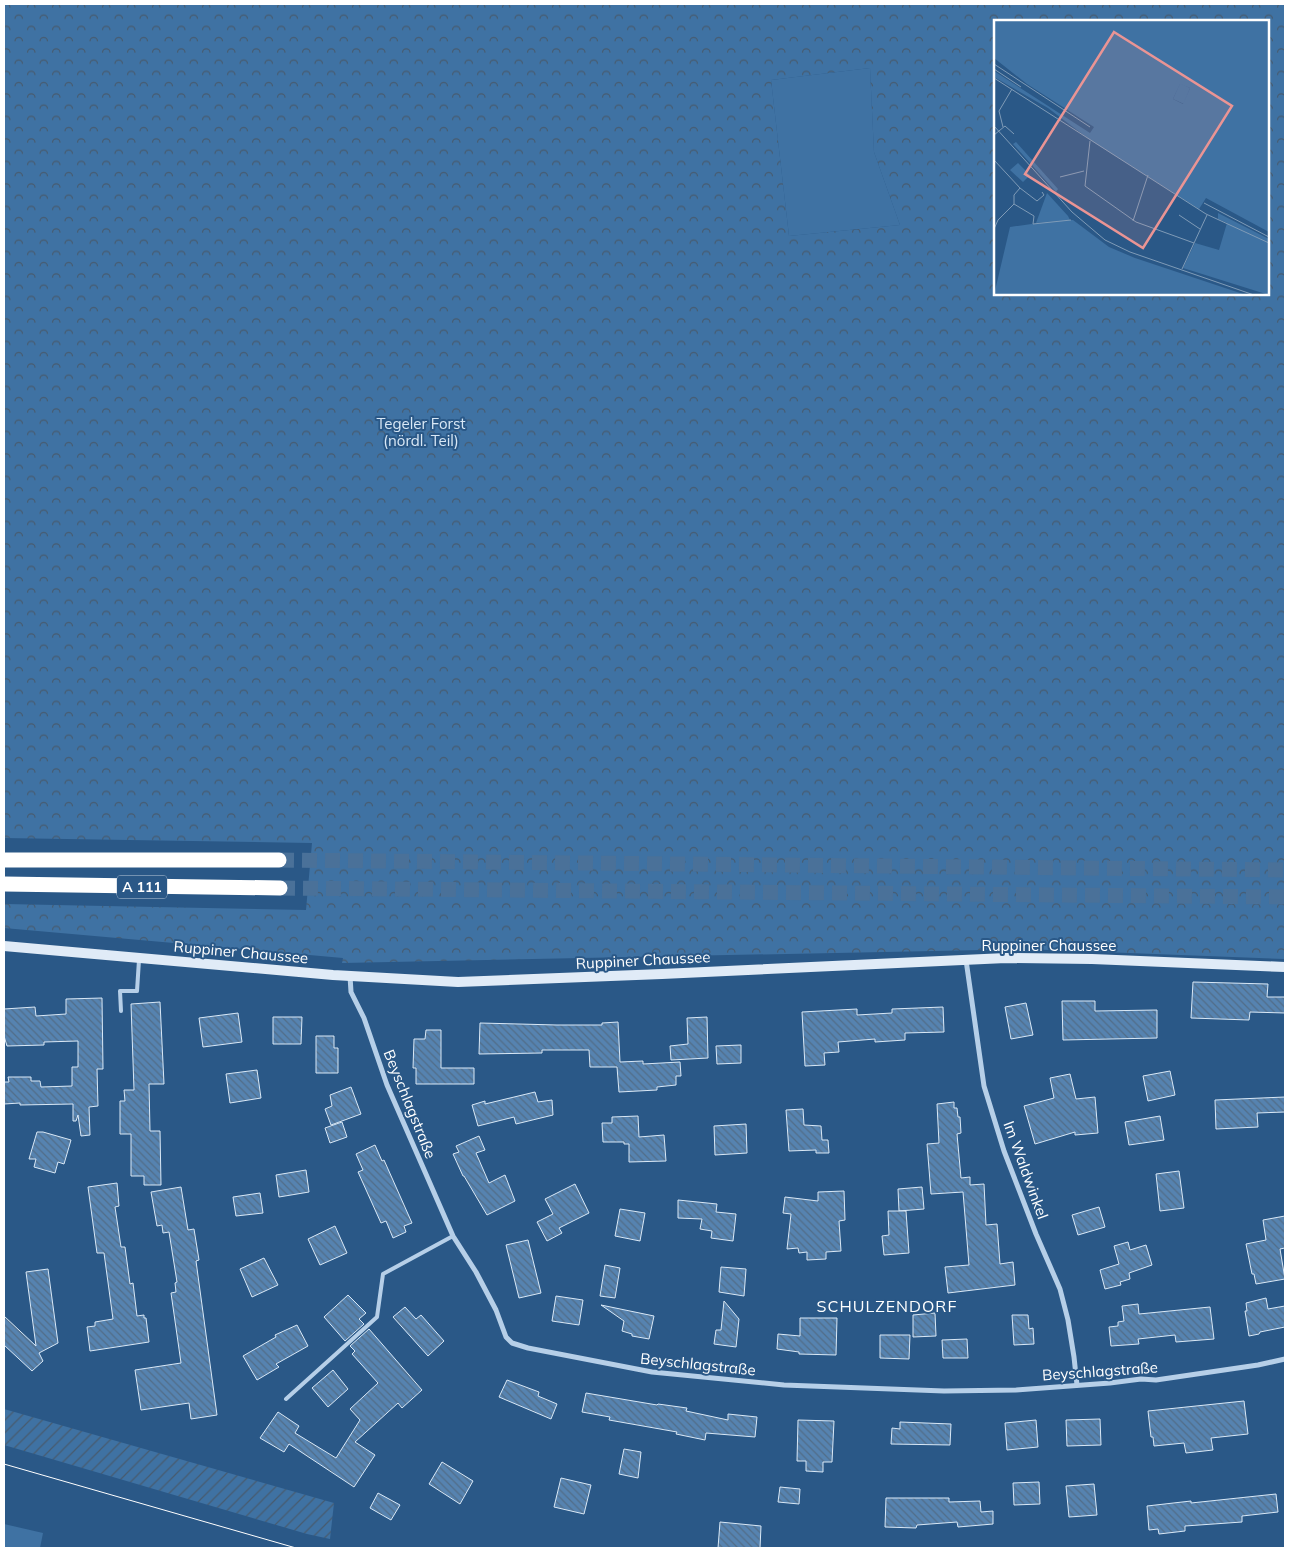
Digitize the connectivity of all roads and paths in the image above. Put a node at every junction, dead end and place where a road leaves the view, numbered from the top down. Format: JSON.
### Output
{"nodes":[{"id":1,"x":4,"y":860,"type":"edge"},
{"id":2,"x":279,"y":860,"type":"tunnel mouth"},
{"id":3,"x":4,"y":884,"type":"edge"},
{"id":4,"x":280,"y":888,"type":"tunnel mouth"},
{"id":5,"x":4,"y":946,"type":"edge"},
{"id":6,"x":139,"y":958,"type":"junction"},
{"id":7,"x":966,"y":959,"type":"junction"},
{"id":8,"x":1285,"y":967,"type":"edge"},
{"id":9,"x":350,"y":976,"type":"junction"},
{"id":10,"x":121,"y":1011,"type":"dead end"},
{"id":11,"x":453,"y":1236,"type":"junction"},
{"id":12,"x":1285,"y":1359,"type":"edge"},
{"id":13,"x":1077,"y":1385,"type":"junction"},
{"id":14,"x":286,"y":1399,"type":"dead end"}],
"edges":[{"from":1,"to":2,"type":"highway","number":"A 111"},
{"from":3,"to":4,"type":"highway","number":"A 111"},
{"from":5,"to":6,"type":"street","name":"Ruppiner Chaussee"},
{"from":6,"to":9,"type":"street","name":"Ruppiner Chaussee"},
{"from":6,"to":10,"type":"lane"},
{"from":7,"to":8,"type":"street","name":"Ruppiner Chaussee"},
{"from":7,"to":9,"type":"street","name":"Ruppiner Chaussee"},
{"from":7,"to":13,"type":"street","name":"Im Waldwinkel"},
{"from":9,"to":11,"type":"street","name":"Beyschlagstraße"},
{"from":11,"to":13,"type":"street","name":"Beyschlagstraße"},
{"from":11,"to":14,"type":"lane"},
{"from":12,"to":13,"type":"street","name":"Beyschlagstraße"}]}
